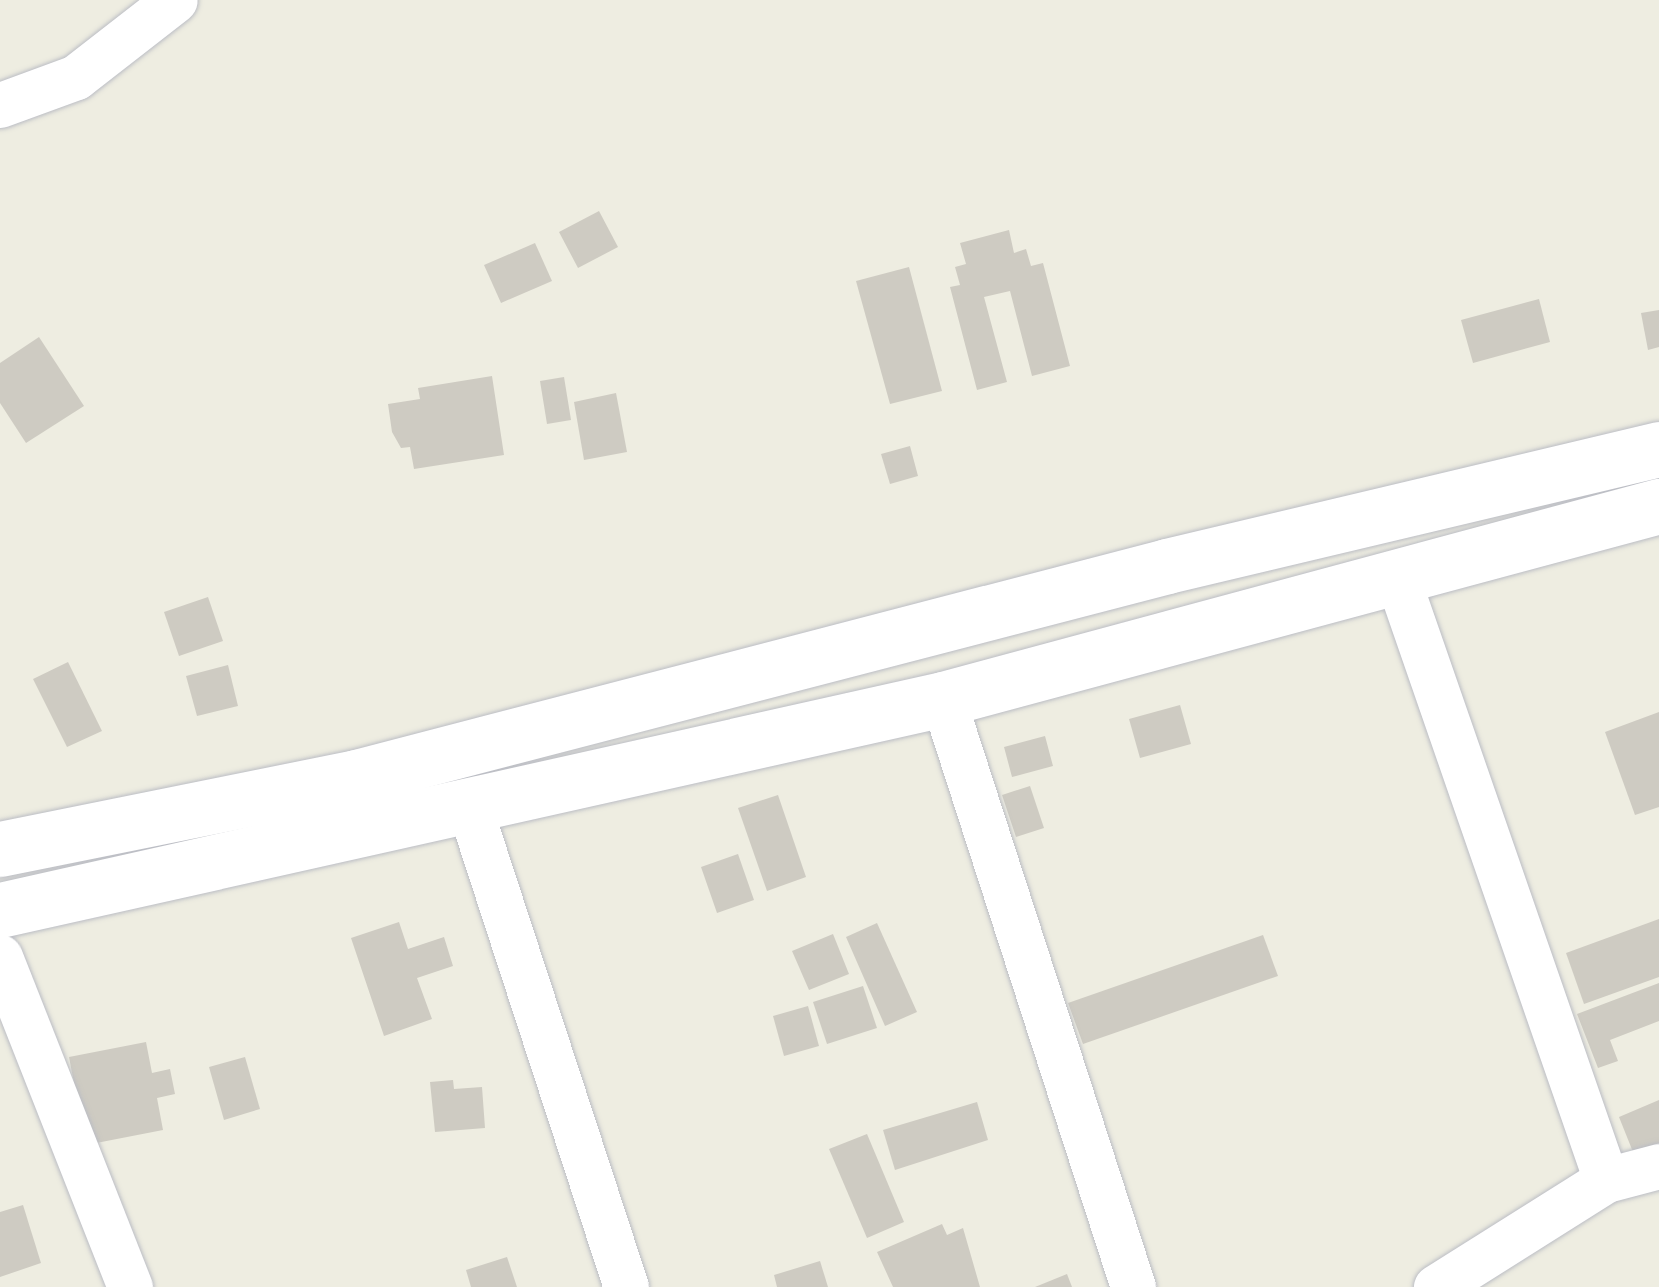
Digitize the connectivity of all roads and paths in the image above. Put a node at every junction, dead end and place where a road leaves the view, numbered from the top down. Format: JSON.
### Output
{"nodes":[{"id":1,"x":175,"y":0,"type":"edge"},
{"id":2,"x":6,"y":95,"type":"edge"},
{"id":3,"x":1659,"y":449,"type":"edge"},
{"id":4,"x":1659,"y":506,"type":"edge"},
{"id":5,"x":1396,"y":574,"type":"junction"},
{"id":6,"x":944,"y":700,"type":"junction"},
{"id":7,"x":468,"y":803,"type":"junction"},
{"id":8,"x":0,"y":849,"type":"edge"},
{"id":9,"x":0,"y":910,"type":"edge"},
{"id":10,"x":0,"y":957,"type":"edge"},
{"id":11,"x":1659,"y":1166,"type":"edge"},
{"id":12,"x":1606,"y":1180,"type":"junction"},
{"id":13,"x":130,"y":1287,"type":"edge"},
{"id":14,"x":626,"y":1287,"type":"edge"},
{"id":15,"x":1133,"y":1287,"type":"edge"},
{"id":16,"x":1436,"y":1287,"type":"edge"}],
"edges":[{"from":1,"to":2,"type":"street"},
{"from":3,"to":8,"type":"street"},
{"from":4,"to":5,"type":"street"},
{"from":5,"to":6,"type":"street"},
{"from":5,"to":12,"type":"street"},
{"from":6,"to":7,"type":"street"},
{"from":6,"to":15,"type":"street"},
{"from":7,"to":9,"type":"street"},
{"from":7,"to":14,"type":"street"},
{"from":10,"to":13,"type":"street"},
{"from":11,"to":12,"type":"street"},
{"from":12,"to":16,"type":"street"}]}
